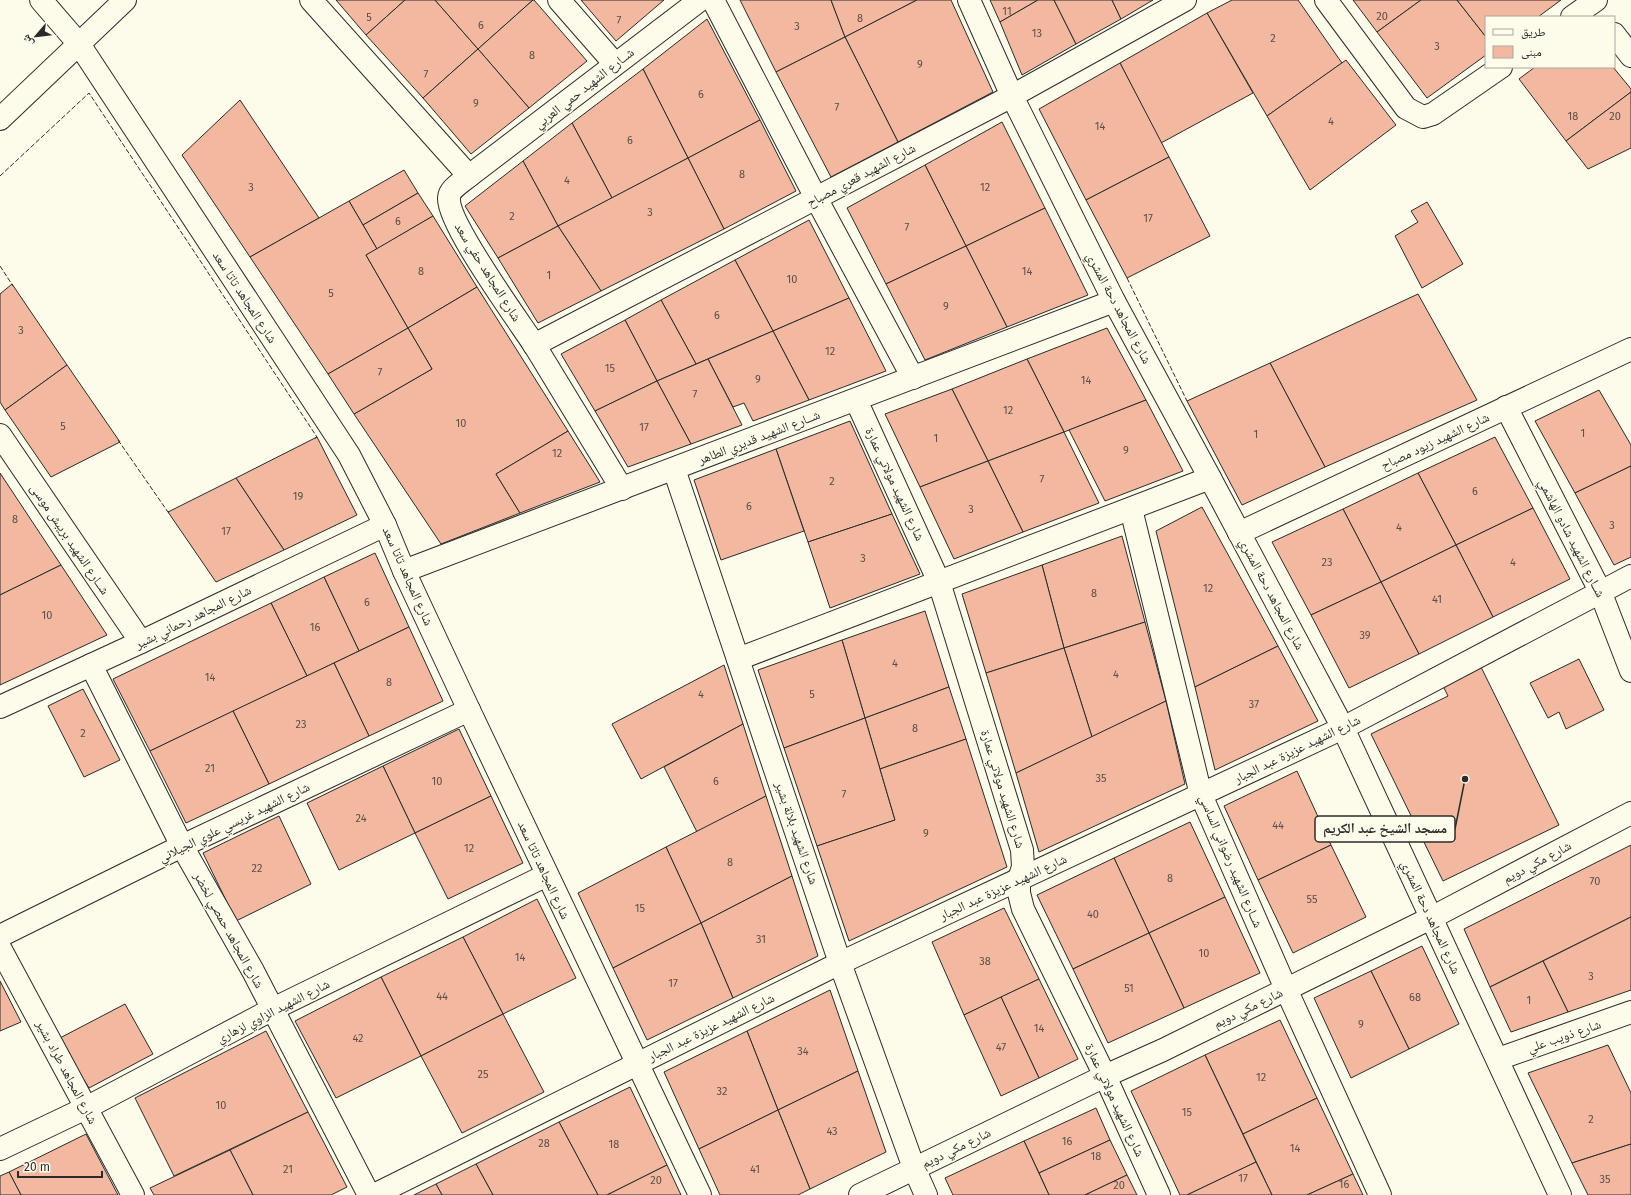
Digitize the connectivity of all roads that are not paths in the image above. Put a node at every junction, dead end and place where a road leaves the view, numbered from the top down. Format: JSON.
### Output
{"nodes":[{"id":1,"x":40,"y":0,"type":"edge"},
{"id":2,"x":125,"y":0,"type":"edge"},
{"id":3,"x":311,"y":0,"type":"edge"},
{"id":4,"x":559,"y":0,"type":"edge"},
{"id":5,"x":700,"y":0,"type":"edge"},
{"id":6,"x":713,"y":0,"type":"edge"},
{"id":7,"x":969,"y":0,"type":"edge"},
{"id":8,"x":1185,"y":0,"type":"edge"},
{"id":9,"x":1326,"y":0,"type":"edge"},
{"id":10,"x":1594,"y":5,"type":"edge"},
{"id":11,"x":1574,"y":16,"type":"edge"},
{"id":12,"x":1615,"y":35,"type":"edge"},
{"id":13,"x":79,"y":44,"type":"junction"},
{"id":14,"x":1631,"y":56,"type":"edge"},
{"id":15,"x":616,"y":64,"type":"junction"},
{"id":16,"x":1499,"y":68,"type":"edge"},
{"id":17,"x":1012,"y":96,"type":"junction"},
{"id":18,"x":0,"y":119,"type":"edge"},
{"id":19,"x":469,"y":176,"type":"junction"},
{"id":20,"x":816,"y":198,"type":"junction"},
{"id":21,"x":1114,"y":301,"type":"junction"},
{"id":22,"x":534,"y":345,"type":"junction"},
{"id":23,"x":1631,"y":349,"type":"edge"},
{"id":24,"x":913,"y":378,"type":"junction"},
{"id":25,"x":856,"y":400,"type":"junction"},
{"id":26,"x":1506,"y":408,"type":"junction"},
{"id":27,"x":0,"y":435,"type":"edge"},
{"id":28,"x":674,"y":469,"type":"junction"},
{"id":29,"x":1210,"y":478,"type":"junction"},
{"id":30,"x":622,"y":489,"type":"junction"},
{"id":31,"x":1131,"y":509,"type":"junction"},
{"id":32,"x":385,"y":524,"type":"junction"},
{"id":33,"x":1239,"y":533,"type":"junction"},
{"id":34,"x":404,"y":571,"type":"junction"},
{"id":35,"x":1631,"y":576,"type":"edge"},
{"id":36,"x":940,"y":582,"type":"junction"},
{"id":37,"x":1600,"y":591,"type":"junction"},
{"id":38,"x":141,"y":642,"type":"junction"},
{"id":39,"x":738,"y":659,"type":"junction"},
{"id":40,"x":91,"y":665,"type":"junction"},
{"id":41,"x":1631,"y":671,"type":"edge"},
{"id":42,"x":0,"y":707,"type":"edge"},
{"id":43,"x":469,"y":710,"type":"junction"},
{"id":44,"x":1343,"y":728,"type":"junction"},
{"id":45,"x":1201,"y":795,"type":"junction"},
{"id":46,"x":1631,"y":813,"type":"edge"},
{"id":47,"x":182,"y":846,"type":"junction"},
{"id":48,"x":547,"y":875,"type":"junction"},
{"id":49,"x":1019,"y":880,"type":"junction"},
{"id":50,"x":1431,"y":918,"type":"junction"},
{"id":51,"x":0,"y":936,"type":"edge"},
{"id":52,"x":0,"y":948,"type":"edge"},
{"id":53,"x":840,"y":963,"type":"junction"},
{"id":54,"x":1286,"y":989,"type":"junction"},
{"id":55,"x":273,"y":1009,"type":"junction"},
{"id":56,"x":1631,"y":1012,"type":"edge"},
{"id":57,"x":1498,"y":1059,"type":"junction"},
{"id":58,"x":637,"y":1064,"type":"junction"},
{"id":59,"x":1105,"y":1076,"type":"junction"},
{"id":60,"x":86,"y":1108,"type":"junction"},
{"id":61,"x":0,"y":1149,"type":"edge"},
{"id":62,"x":914,"y":1168,"type":"junction"},
{"id":63,"x":133,"y":1195,"type":"edge"},
{"id":64,"x":369,"y":1195,"type":"edge"},
{"id":65,"x":374,"y":1195,"type":"edge"},
{"id":66,"x":700,"y":1195,"type":"edge"},
{"id":67,"x":860,"y":1195,"type":"edge"},
{"id":68,"x":926,"y":1195,"type":"edge"},
{"id":69,"x":1159,"y":1195,"type":"edge"},
{"id":70,"x":1380,"y":1195,"type":"edge"},
{"id":71,"x":1560,"y":1195,"type":"edge"}],
"edges":[{"from":1,"to":13,"type":"street","name":"شارع المجاهد تاتا سعد"},
{"from":2,"to":13,"type":"street"},
{"from":3,"to":19,"type":"street"},
{"from":4,"to":15,"type":"street"},
{"from":5,"to":15,"type":"street","name":"شــارع الشهيد حمي العربي"},
{"from":6,"to":20,"type":"street"},
{"from":7,"to":17,"type":"street","name":"شارع المجاهد دحة المشري"},
{"from":8,"to":17,"type":"street","name":"شارع الشهيد قعري مصباح"},
{"from":9,"to":16,"type":"street"},
{"from":10,"to":11,"type":"street"},
{"from":12,"to":14,"type":"street"},
{"from":13,"to":18,"type":"street"},
{"from":13,"to":32,"type":"street","name":"شارع المجاهد تاتا سعد"},
{"from":15,"to":19,"type":"street","name":"شــارع الشهيد حمي العربي"},
{"from":17,"to":20,"type":"street","name":"شارع الشهيد قعري مصباح"},
{"from":17,"to":21,"type":"street","name":"شارع المجاهد دحة المشري"},
{"from":19,"to":22,"type":"street","name":"شارع المجاهد حفي سعد"},
{"from":20,"to":22,"type":"street","name":"شارع الشهيد قعري مصباح"},
{"from":20,"to":24,"type":"street"},
{"from":21,"to":24,"type":"street","name":"شــارع الشهيد قديري الطاهر"},
{"from":21,"to":29,"type":"street","name":"شارع المجاهد دحة المشري"},
{"from":22,"to":30,"type":"street","name":"شارع المجاهد حفي سعد"},
{"from":23,"to":26,"type":"street","name":"شارع الشهيد زيود مصباح"},
{"from":24,"to":25,"type":"street","name":"شــارع الشهيد قديري الطاهر"},
{"from":25,"to":28,"type":"street","name":"شــارع الشهيد قديري الطاهر"},
{"from":25,"to":36,"type":"street","name":"شارع الشهيد مولاتي عمارة"},
{"from":26,"to":33,"type":"street","name":"شارع الشهيد زيود مصباح"},
{"from":26,"to":37,"type":"street","name":"شــارع الشهيد شادو الهاشمي"},
{"from":27,"to":38,"type":"street","name":"شــارع الشهيد بريبش موسى"},
{"from":28,"to":30,"type":"street","name":"شــارع الشهيد قديري الطاهر"},
{"from":28,"to":39,"type":"street","name":"شارع الشهيد بلالة بشير"},
{"from":29,"to":31,"type":"street"},
{"from":29,"to":33,"type":"street","name":"شارع المجاهد دحة المشري"},
{"from":30,"to":34,"type":"street","name":"شــارع الشهيد قديري الطاهر"},
{"from":31,"to":36,"type":"street"},
{"from":31,"to":45,"type":"street","name":"شــارع الشهيد رضواني الساسي"},
{"from":32,"to":34,"type":"street","name":"شارع المجاهد تاتا سعد"},
{"from":32,"to":38,"type":"street","name":"شارع المجاهد رحماني بشير"},
{"from":33,"to":44,"type":"street","name":"شارع المجاهد دحة المشري"},
{"from":34,"to":43,"type":"street","name":"شارع المجاهد تاتا سعد"},
{"from":35,"to":37,"type":"street","name":"شارع الشهيد عزيزة عبد الجبار"},
{"from":36,"to":39,"type":"street"},
{"from":36,"to":49,"type":"street","name":"شارع الشهيد مولاتي عمارة"},
{"from":37,"to":41,"type":"street","name":"شــارع الشهيد شادو الهاشمي"},
{"from":37,"to":44,"type":"street","name":"شارع الشهيد عزيزة عبد الجبار"},
{"from":38,"to":40,"type":"street","name":"شارع المجاهد رحماني بشير"},
{"from":39,"to":53,"type":"street","name":"شارع الشهيد بلالة بشير"},
{"from":40,"to":42,"type":"street","name":"شارع المجاهد رحماني بشير"},
{"from":40,"to":47,"type":"street","name":"شارع المجاهد حمصي لخضر"},
{"from":43,"to":47,"type":"street","name":"شارع الشهيد غريسي علوي الجيلاني"},
{"from":43,"to":48,"type":"street","name":"شارع المجاهد تاتا سعد"},
{"from":44,"to":45,"type":"street","name":"شارع الشهيد عزيزة عبد الجبار"},
{"from":44,"to":50,"type":"street","name":"شارع المجاهد دحة المشري"},
{"from":45,"to":49,"type":"street","name":"شارع الشهيد عزيزة عبد الجبار"},
{"from":45,"to":54,"type":"street","name":"شــارع الشهيد رضواني الساسي"},
{"from":46,"to":50,"type":"street","name":"شارع مكي دويم"},
{"from":47,"to":51,"type":"street","name":"شارع الشهيد غريسي علوي الجيلاني"},
{"from":47,"to":55,"type":"street","name":"شارع المجاهد حمصي لخضر"},
{"from":48,"to":55,"type":"street","name":"شارع الشهيد الزاوي لزهاري"},
{"from":48,"to":58,"type":"street","name":"شارع المجاهد تاتا سعد"},
{"from":49,"to":53,"type":"street","name":"شارع الشهيد عزيزة عبد الجبار"},
{"from":49,"to":59,"type":"street","name":"شارع الشهيد مولاتي عمارة"},
{"from":50,"to":54,"type":"street","name":"شارع مكي دويم"},
{"from":50,"to":57,"type":"street","name":"شارع المجاهد دحة المشري"},
{"from":52,"to":60,"type":"street","name":"شارع المجاهد طراد بشير"},
{"from":53,"to":58,"type":"street","name":"شارع الشهيد عزيزة عبد الجبار"},
{"from":53,"to":62,"type":"street","name":"شارع الشهيد بلالة بشير"},
{"from":54,"to":59,"type":"street","name":"شارع مكي دويم"},
{"from":54,"to":70,"type":"street","name":"شــارع الشهيد رضواني الساسي"},
{"from":55,"to":60,"type":"street","name":"شارع الشهيد الزاوي لزهاري"},
{"from":55,"to":64,"type":"street","name":"شارع المجاهد حمصي لخضر"},
{"from":56,"to":57,"type":"street","name":"شارع ذويب علي"},
{"from":57,"to":71,"type":"street","name":"شارع المجاهد دحة المشري"},
{"from":58,"to":65,"type":"street","name":"شارع الشهيد عزيزة عبد الجبار"},
{"from":58,"to":66,"type":"street","name":"شارع المجاهد تاتا سعد"},
{"from":59,"to":62,"type":"street","name":"شارع مكي دويم"},
{"from":59,"to":69,"type":"street","name":"شارع الشهيد مولاتي عمارة"},
{"from":60,"to":61,"type":"street","name":"شارع الشهيد الزاوي لزهاري"},
{"from":60,"to":63,"type":"street","name":"شارع المجاهد طراد بشير"},
{"from":62,"to":67,"type":"street","name":"شارع مكي دويم"},
{"from":62,"to":68,"type":"street","name":"شارع الشهيد بلالة بشير"}]}
